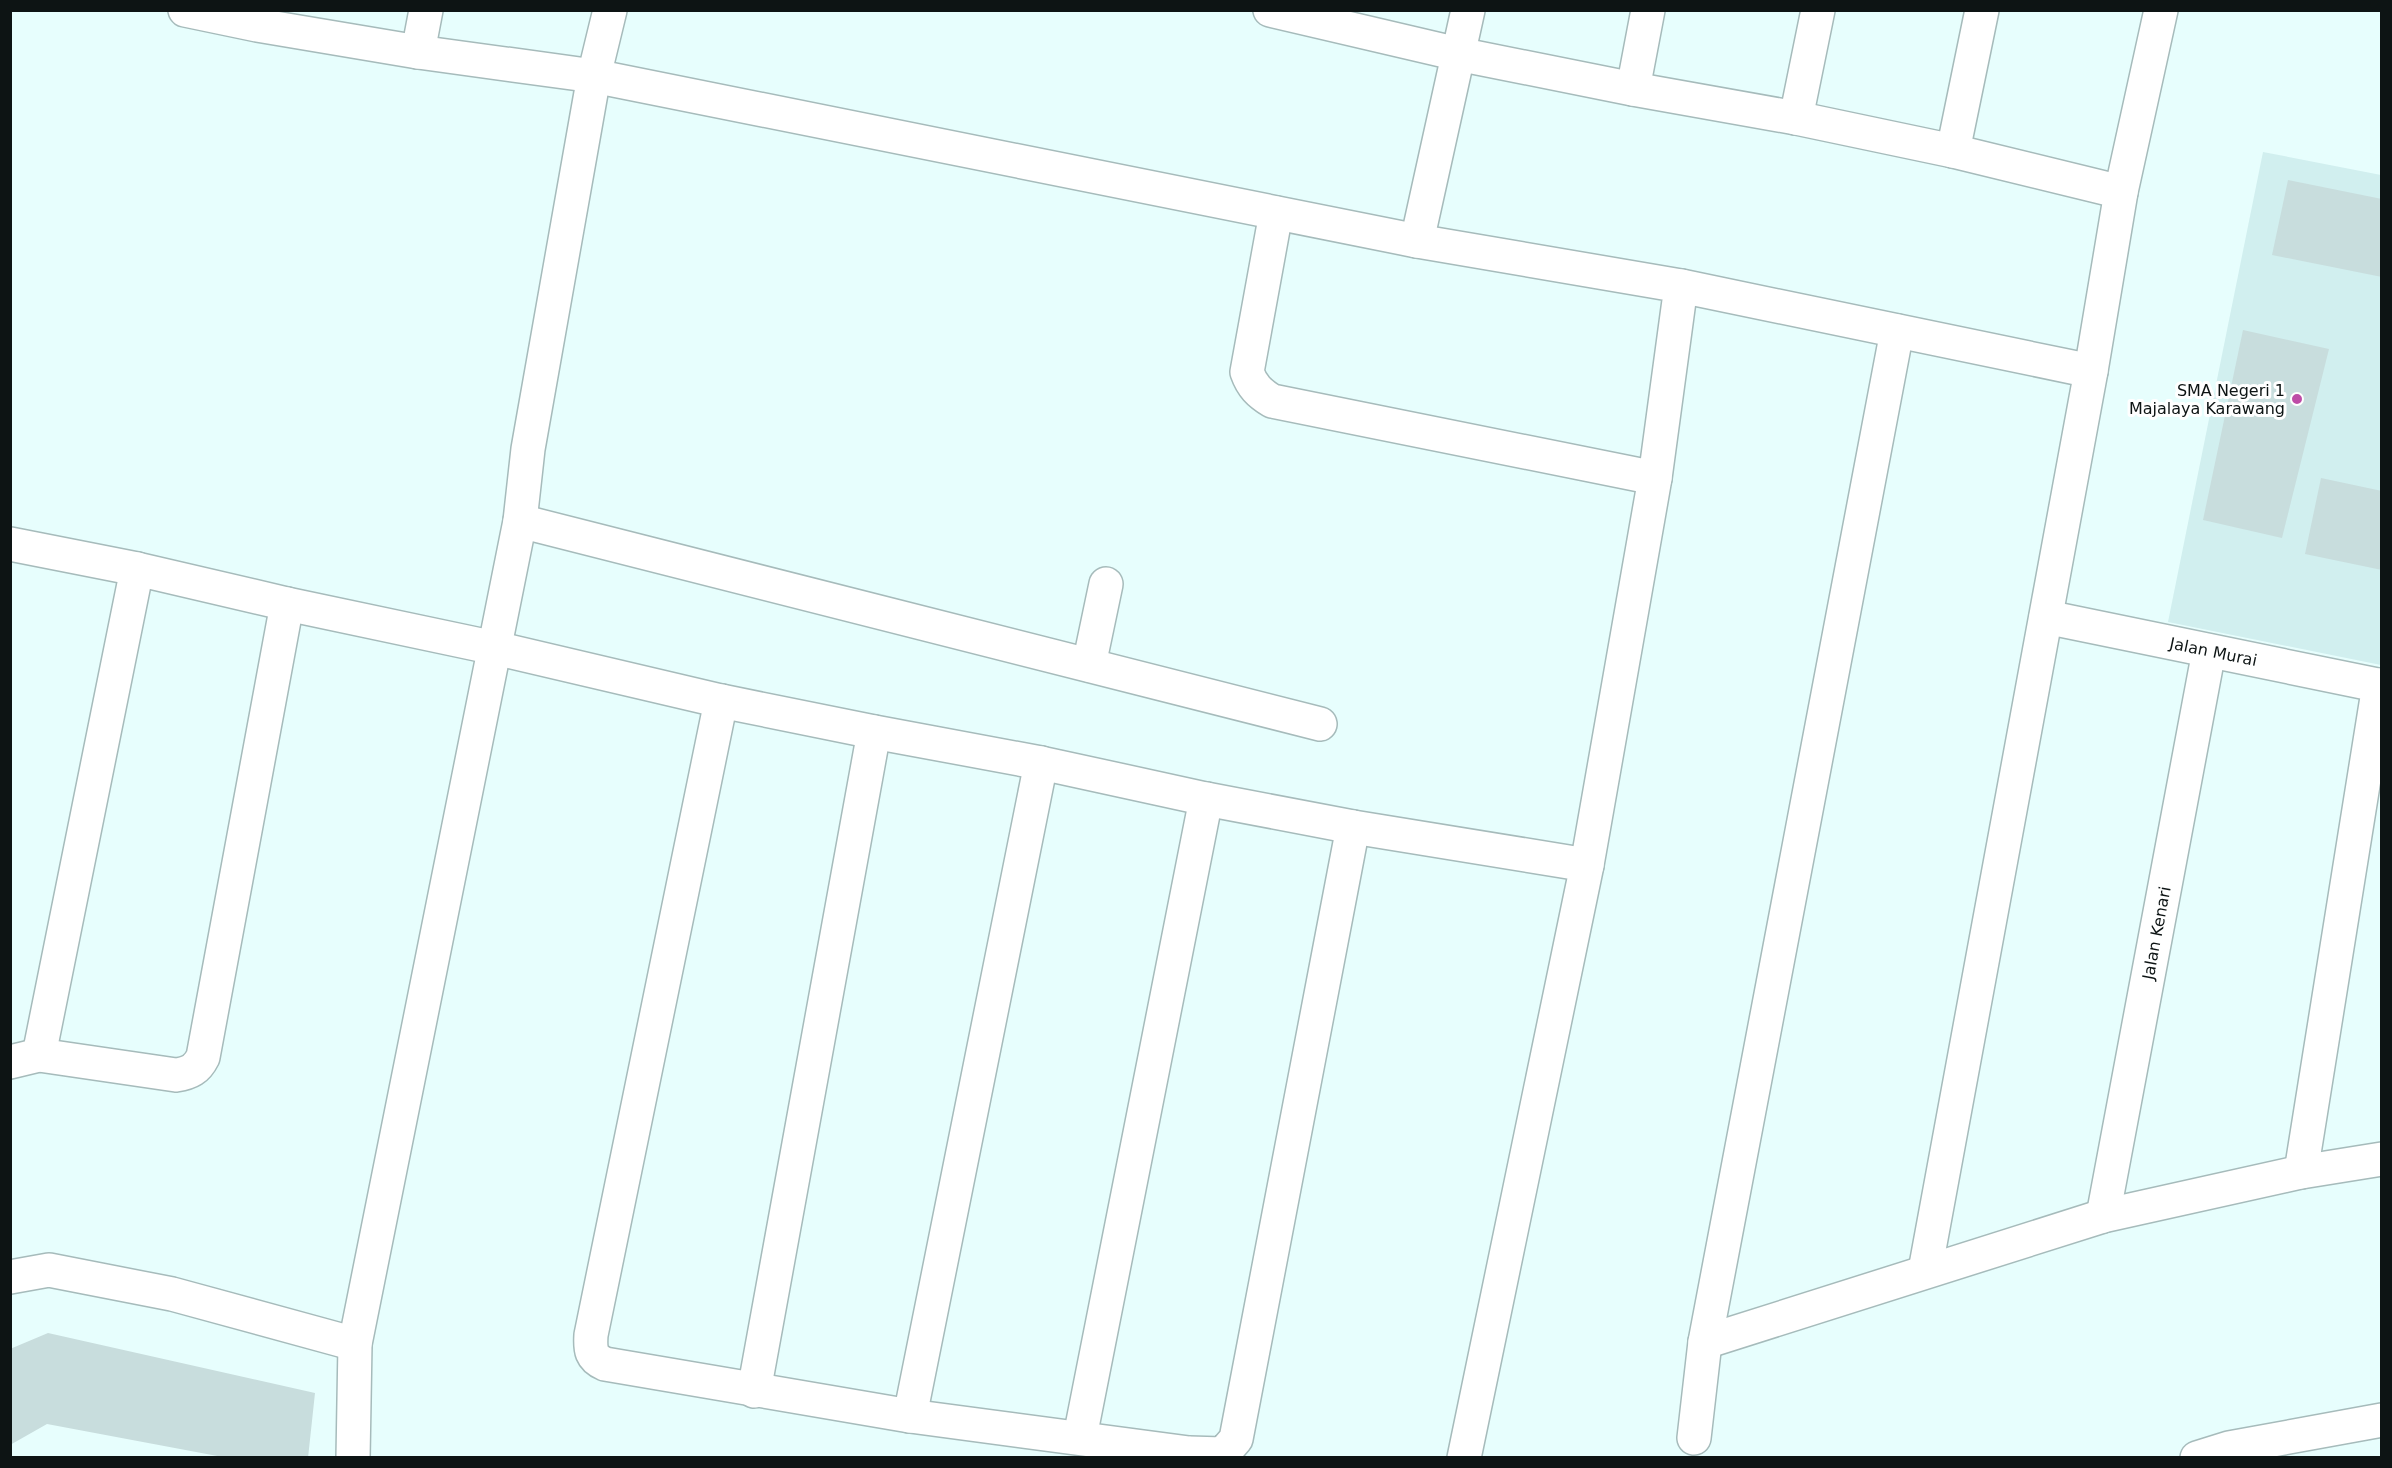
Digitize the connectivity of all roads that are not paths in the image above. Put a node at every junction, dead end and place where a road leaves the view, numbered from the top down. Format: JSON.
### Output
{"nodes":[{"id":1,"x":185,"y":10,"type":"edge"},
{"id":2,"x":426,"y":10,"type":"edge"},
{"id":3,"x":609,"y":10,"type":"edge"},
{"id":4,"x":1270,"y":10,"type":"edge"},
{"id":5,"x":1467,"y":10,"type":"edge"},
{"id":6,"x":1648,"y":10,"type":"edge"},
{"id":7,"x":1818,"y":10,"type":"edge"},
{"id":8,"x":1982,"y":10,"type":"edge"},
{"id":9,"x":2161,"y":10,"type":"edge"},
{"id":10,"x":1303,"y":14,"type":"edge"},
{"id":11,"x":259,"y":18,"type":"edge"},
{"id":12,"x":418,"y":52,"type":"junction"},
{"id":13,"x":1458,"y":54,"type":"junction"},
{"id":14,"x":594,"y":76,"type":"junction"},
{"id":15,"x":1633,"y":89,"type":"junction"},
{"id":16,"x":1796,"y":117,"type":"junction"},
{"id":17,"x":1953,"y":151,"type":"junction"},
{"id":18,"x":2121,"y":192,"type":"junction"},
{"id":19,"x":1276,"y":213,"type":"junction"},
{"id":20,"x":1417,"y":241,"type":"junction"},
{"id":21,"x":1681,"y":286,"type":"junction"},
{"id":22,"x":1896,"y":331,"type":"junction"},
{"id":23,"x":2091,"y":371,"type":"junction"},
{"id":24,"x":1655,"y":478,"type":"junction"},
{"id":25,"x":520,"y":521,"type":"junction"},
{"id":26,"x":10,"y":544,"type":"edge"},
{"id":27,"x":137,"y":569,"type":"junction"},
{"id":28,"x":1106,"y":584,"type":"dead end"},
{"id":29,"x":287,"y":604,"type":"junction"},
{"id":30,"x":2046,"y":617,"type":"junction"},
{"id":31,"x":495,"y":648,"type":"junction"},
{"id":32,"x":2209,"y":651,"type":"junction"},
{"id":33,"x":1089,"y":665,"type":"junction"},
{"id":34,"x":2380,"y":685,"type":"edge"},
{"id":35,"x":722,"y":701,"type":"junction"},
{"id":36,"x":1320,"y":724,"type":"dead end"},
{"id":37,"x":874,"y":732,"type":"junction"},
{"id":38,"x":1041,"y":763,"type":"junction"},
{"id":39,"x":1206,"y":799,"type":"junction"},
{"id":40,"x":1353,"y":827,"type":"junction"},
{"id":41,"x":1587,"y":865,"type":"junction"},
{"id":42,"x":25,"y":1058,"type":"edge"},
{"id":43,"x":2382,"y":1159,"type":"edge"},
{"id":44,"x":2301,"y":1172,"type":"junction"},
{"id":45,"x":2103,"y":1216,"type":"junction"},
{"id":46,"x":1925,"y":1270,"type":"junction"},
{"id":47,"x":10,"y":1277,"type":"edge"},
{"id":48,"x":1706,"y":1342,"type":"junction"},
{"id":49,"x":355,"y":1344,"type":"junction"},
{"id":50,"x":754,"y":1390,"type":"junction"},
{"id":51,"x":910,"y":1416,"type":"junction"},
{"id":52,"x":2382,"y":1420,"type":"edge"},
{"id":53,"x":1080,"y":1437,"type":"junction"},
{"id":54,"x":1694,"y":1438,"type":"dead end"},
{"id":55,"x":2331,"y":1444,"type":"edge"},
{"id":56,"x":353,"y":1458,"type":"edge"},
{"id":57,"x":1464,"y":1458,"type":"edge"},
{"id":58,"x":2197,"y":1458,"type":"edge"}],
"edges":[{"from":1,"to":11,"type":"street"},
{"from":2,"to":12,"type":"street"},
{"from":3,"to":14,"type":"street"},
{"from":4,"to":10,"type":"street"},
{"from":5,"to":13,"type":"street"},
{"from":6,"to":15,"type":"street"},
{"from":7,"to":16,"type":"street"},
{"from":8,"to":17,"type":"street"},
{"from":9,"to":18,"type":"street"},
{"from":10,"to":13,"type":"street"},
{"from":11,"to":12,"type":"street"},
{"from":12,"to":14,"type":"street"},
{"from":13,"to":15,"type":"street"},
{"from":13,"to":20,"type":"street"},
{"from":14,"to":19,"type":"street"},
{"from":14,"to":25,"type":"street"},
{"from":15,"to":16,"type":"street"},
{"from":16,"to":17,"type":"street"},
{"from":17,"to":18,"type":"street"},
{"from":18,"to":23,"type":"street"},
{"from":19,"to":20,"type":"street"},
{"from":19,"to":24,"type":"street"},
{"from":20,"to":21,"type":"street"},
{"from":21,"to":22,"type":"street"},
{"from":21,"to":24,"type":"street"},
{"from":22,"to":23,"type":"street"},
{"from":22,"to":48,"type":"street"},
{"from":23,"to":30,"type":"street"},
{"from":24,"to":41,"type":"street"},
{"from":25,"to":31,"type":"street"},
{"from":25,"to":33,"type":"street"},
{"from":26,"to":27,"type":"street"},
{"from":27,"to":29,"type":"street"},
{"from":27,"to":42,"type":"street"},
{"from":28,"to":33,"type":"street"},
{"from":29,"to":31,"type":"street"},
{"from":29,"to":42,"type":"street"},
{"from":30,"to":32,"type":"street","name":"Jalan Murai"},
{"from":30,"to":46,"type":"street"},
{"from":31,"to":35,"type":"street"},
{"from":31,"to":49,"type":"street"},
{"from":32,"to":34,"type":"street","name":"Jalan Murai"},
{"from":32,"to":45,"type":"street","name":"Jalan Kenari"},
{"from":33,"to":36,"type":"street"},
{"from":34,"to":44,"type":"street"},
{"from":35,"to":37,"type":"street"},
{"from":35,"to":50,"type":"street"},
{"from":37,"to":38,"type":"street"},
{"from":37,"to":50,"type":"street"},
{"from":38,"to":39,"type":"street"},
{"from":38,"to":51,"type":"street"},
{"from":39,"to":40,"type":"street"},
{"from":39,"to":53,"type":"street"},
{"from":40,"to":41,"type":"street"},
{"from":40,"to":53,"type":"street"},
{"from":41,"to":57,"type":"street"},
{"from":43,"to":44,"type":"street"},
{"from":44,"to":45,"type":"street"},
{"from":45,"to":46,"type":"street"},
{"from":46,"to":48,"type":"street"},
{"from":47,"to":49,"type":"street"},
{"from":48,"to":54,"type":"street"},
{"from":49,"to":56,"type":"street"},
{"from":50,"to":51,"type":"street"},
{"from":51,"to":53,"type":"street"},
{"from":52,"to":55,"type":"street"},
{"from":55,"to":58,"type":"street"}]}
